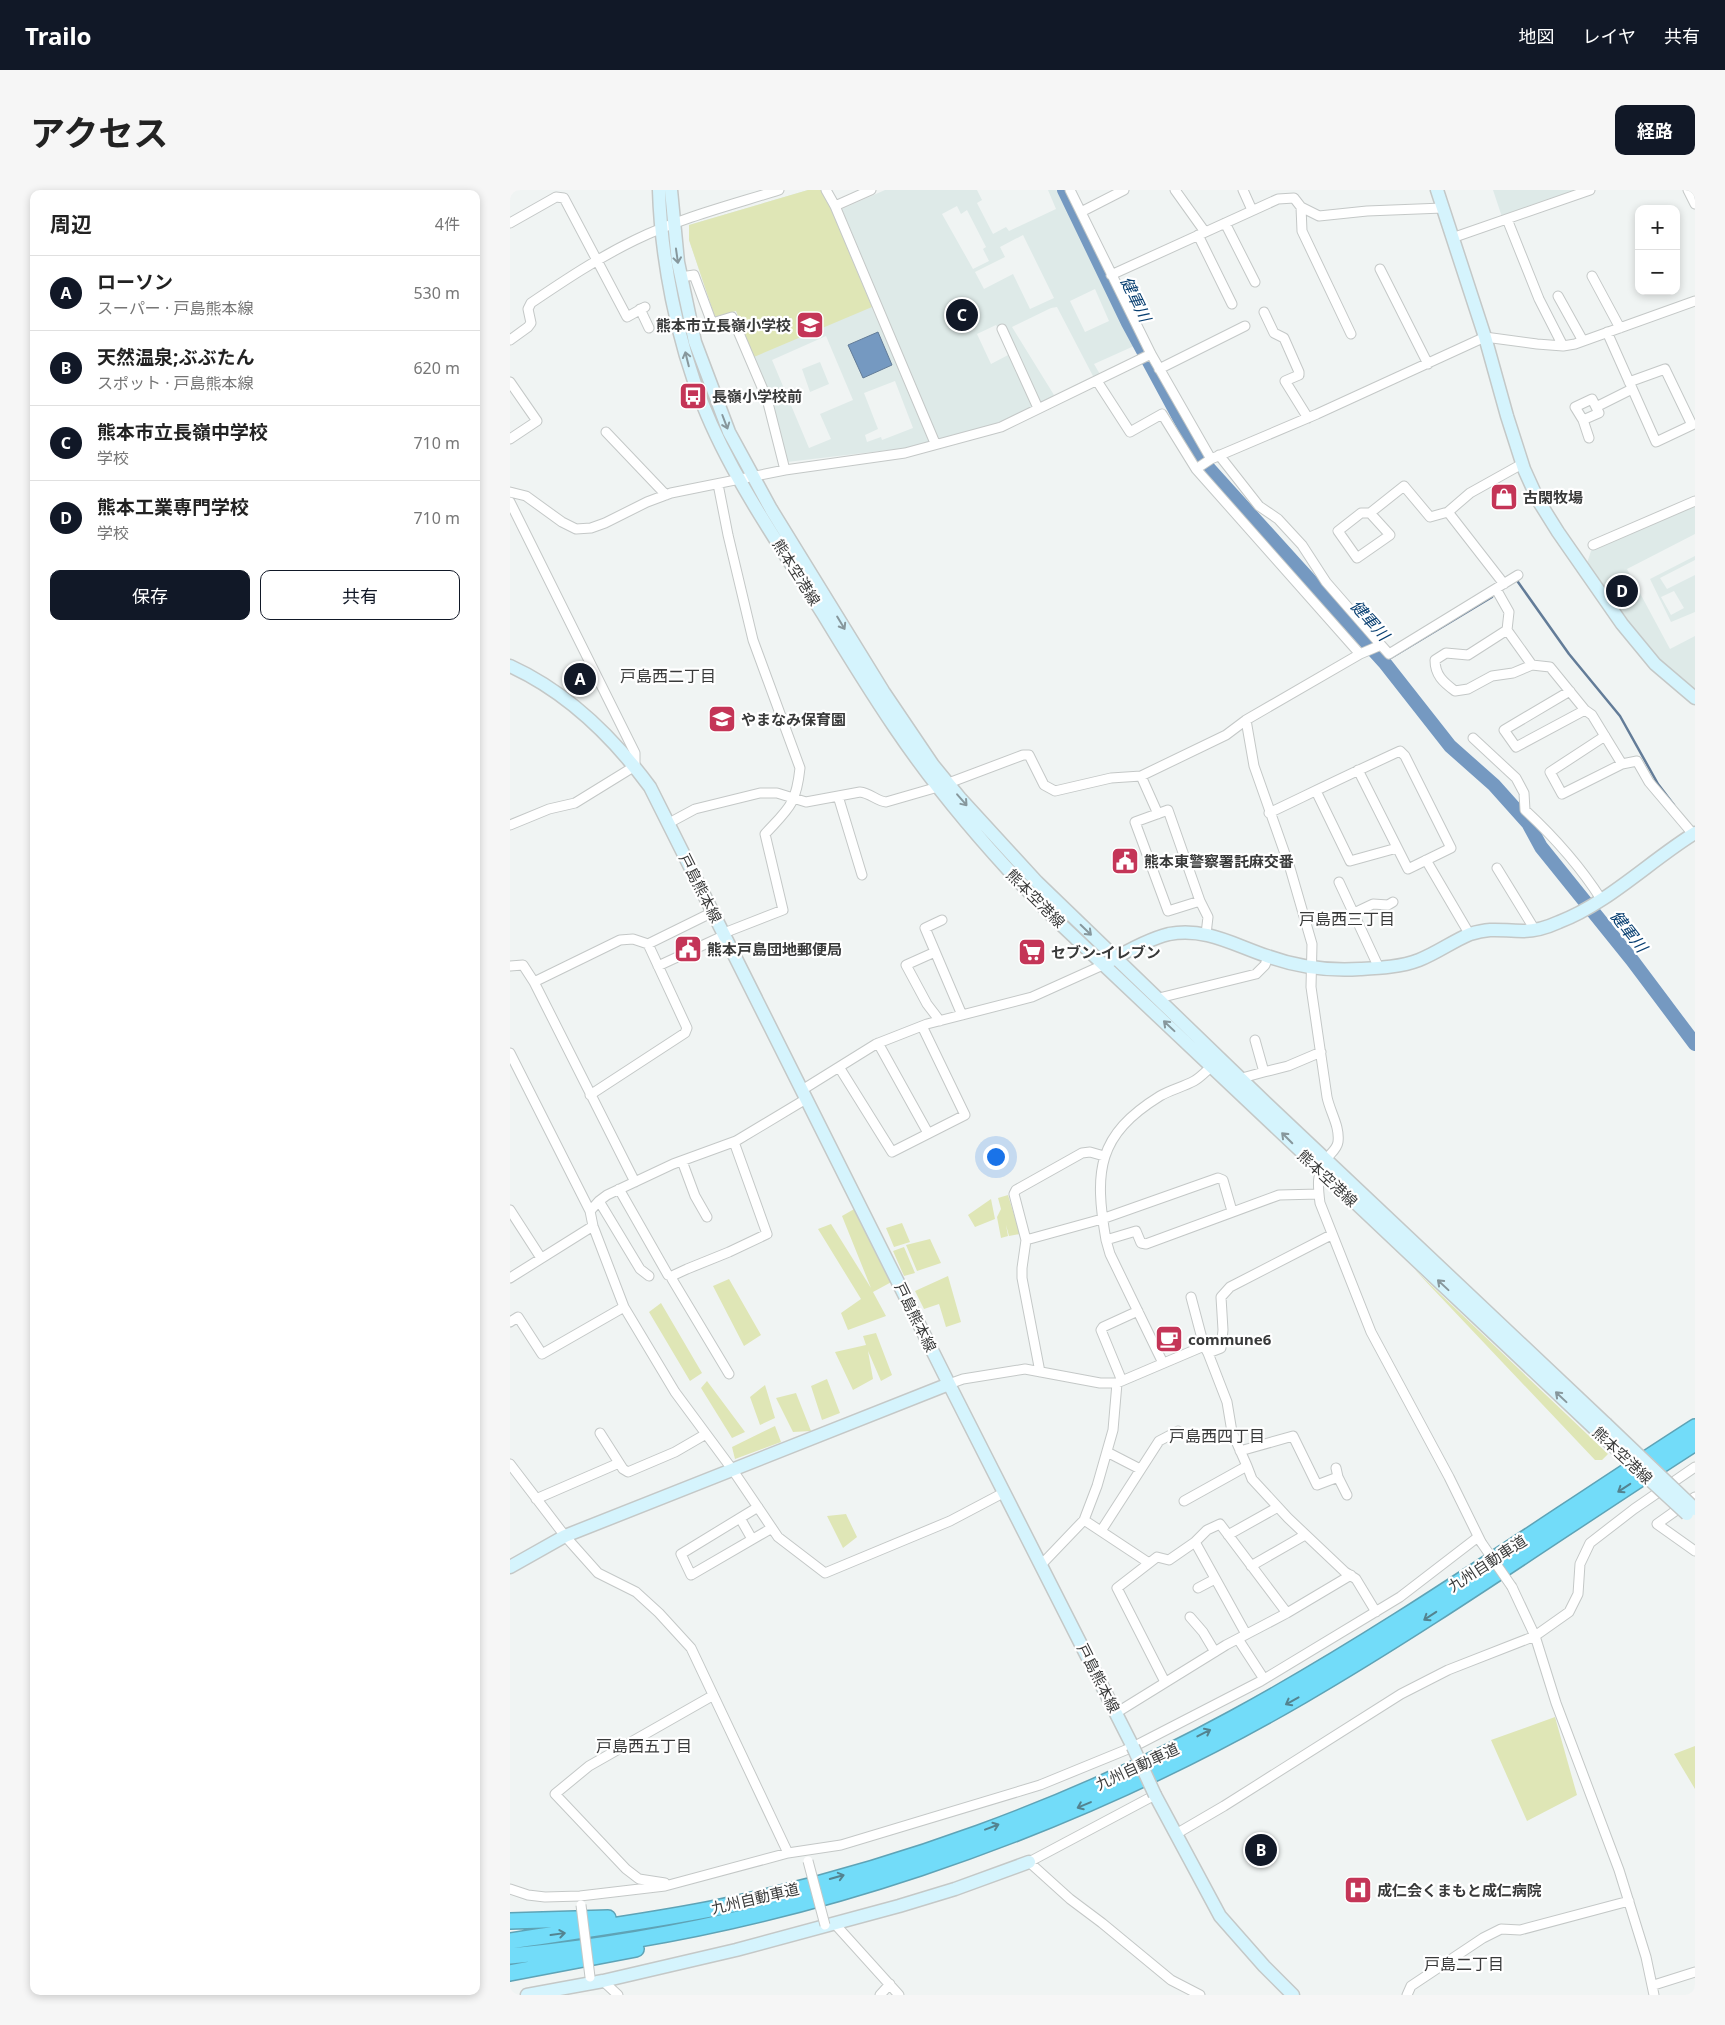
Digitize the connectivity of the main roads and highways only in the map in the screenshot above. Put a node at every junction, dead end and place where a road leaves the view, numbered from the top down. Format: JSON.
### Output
{"nodes":[{"id":1,"x":659,"y":190,"type":"edge"},
{"id":2,"x":671,"y":190,"type":"edge"},
{"id":3,"x":1438,"y":190,"type":"edge"},
{"id":4,"x":667,"y":226,"type":"junction"},
{"id":5,"x":746,"y":478,"type":"junction"},
{"id":6,"x":510,"y":666,"type":"edge"},
{"id":7,"x":1695,"y":698,"type":"edge"},
{"id":8,"x":943,"y":785,"type":"junction"},
{"id":9,"x":1694,"y":834,"type":"edge"},
{"id":10,"x":1115,"y":958,"type":"junction"},
{"id":11,"x":1103,"y":965,"type":"junction"},
{"id":12,"x":1323,"y":1164,"type":"junction"},
{"id":13,"x":949,"y":1384,"type":"junction"},
{"id":14,"x":1695,"y":1427,"type":"edge"},
{"id":15,"x":1695,"y":1443,"type":"edge"},
{"id":16,"x":1693,"y":1513,"type":"edge"},
{"id":17,"x":510,"y":1567,"type":"edge"},
{"id":18,"x":1029,"y":1862,"type":"road end"},
{"id":19,"x":801,"y":1903,"type":"junction"},
{"id":20,"x":661,"y":1917,"type":"junction"},
{"id":21,"x":510,"y":1921,"type":"edge"},
{"id":22,"x":510,"y":1941,"type":"edge"},
{"id":23,"x":510,"y":1956,"type":"edge"},
{"id":24,"x":510,"y":1973,"type":"edge"},
{"id":25,"x":526,"y":1995,"type":"edge"},
{"id":26,"x":1294,"y":1995,"type":"edge"}],
"edges":[{"from":1,"to":4,"type":"main road","name":"熊本空港線"},
{"from":2,"to":4,"type":"main road","name":"熊本空港線"},
{"from":3,"to":7,"type":"main road"},
{"from":4,"to":5,"type":"main road","name":"熊本空港線","one_way":true},
{"from":5,"to":4,"type":"main road","name":"熊本空港線","one_way":true},
{"from":5,"to":8,"type":"main road","name":"熊本空港線"},
{"from":6,"to":13,"type":"main road","name":"戸島熊本線"},
{"from":8,"to":10,"type":"main road","name":"熊本空港線","one_way":true},
{"from":8,"to":11,"type":"main road","name":"熊本空港線"},
{"from":9,"to":10,"type":"main road"},
{"from":10,"to":11,"type":"main road"},
{"from":10,"to":12,"type":"main road","name":"熊本空港線"},
{"from":12,"to":11,"type":"main road","name":"熊本空港線","one_way":true},
{"from":12,"to":16,"type":"main road","name":"熊本空港線","bridge":true},
{"from":13,"to":17,"type":"main road"},
{"from":13,"to":26,"type":"main road","name":"戸島熊本線","bridge":true},
{"from":20,"to":14,"type":"highway","name":"九州自動車道","one_way":true},
{"from":15,"to":19,"type":"highway","name":"九州自動車道","one_way":true},
{"from":18,"to":25,"type":"main road"},
{"from":19,"to":23,"type":"highway","name":"九州自動車道"},
{"from":19,"to":24,"type":"highway"},
{"from":20,"to":21,"type":"highway"},
{"from":22,"to":20,"type":"highway","name":"九州自動車道","one_way":true}]}
